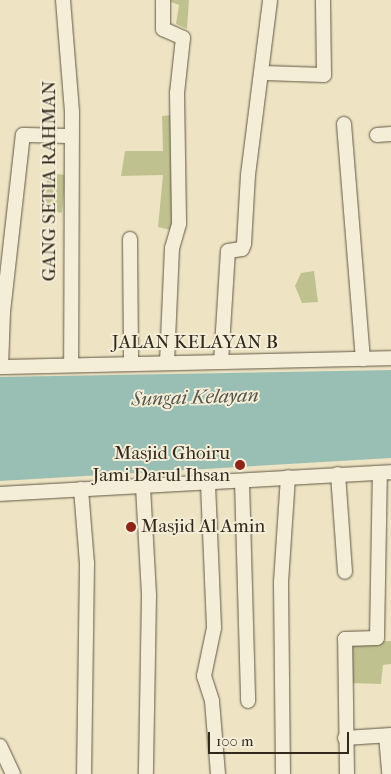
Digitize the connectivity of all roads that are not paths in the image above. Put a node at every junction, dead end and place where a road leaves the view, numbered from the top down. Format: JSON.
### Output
{"nodes":[{"id":1,"x":64,"y":0,"type":"edge"},
{"id":2,"x":163,"y":0,"type":"edge"},
{"id":3,"x":270,"y":0,"type":"edge"},
{"id":4,"x":323,"y":0,"type":"edge"},
{"id":5,"x":264,"y":73,"type":"junction"},
{"id":6,"x":344,"y":124,"type":"dead end"},
{"id":7,"x":71,"y":136,"type":"junction"},
{"id":8,"x":130,"y":239,"type":"dead end"},
{"id":9,"x":391,"y":358,"type":"edge"},
{"id":10,"x":364,"y":359,"type":"junction"},
{"id":11,"x":221,"y":362,"type":"junction"},
{"id":12,"x":71,"y":363,"type":"junction"},
{"id":13,"x":130,"y":363,"type":"junction"},
{"id":14,"x":167,"y":363,"type":"junction"},
{"id":15,"x":1,"y":367,"type":"edge"},
{"id":16,"x":385,"y":472,"type":"edge"},
{"id":17,"x":338,"y":474,"type":"junction"},
{"id":18,"x":288,"y":477,"type":"junction"},
{"id":19,"x":242,"y":481,"type":"junction"},
{"id":20,"x":208,"y":484,"type":"junction"},
{"id":21,"x":143,"y":487,"type":"junction"},
{"id":22,"x":81,"y":489,"type":"junction"},
{"id":23,"x":0,"y":494,"type":"edge"},
{"id":24,"x":345,"y":572,"type":"dead end"},
{"id":25,"x":248,"y":701,"type":"dead end"},
{"id":26,"x":388,"y":736,"type":"edge"},
{"id":27,"x":345,"y":738,"type":"junction"},
{"id":28,"x":0,"y":746,"type":"edge"},
{"id":29,"x":13,"y":774,"type":"edge"},
{"id":30,"x":84,"y":774,"type":"edge"},
{"id":31,"x":146,"y":774,"type":"edge"},
{"id":32,"x":218,"y":774,"type":"edge"},
{"id":33,"x":283,"y":774,"type":"edge"},
{"id":34,"x":347,"y":774,"type":"edge"},
{"id":35,"x":389,"y":774,"type":"edge"}],
"edges":[{"from":1,"to":7,"type":"street","name":"GANG SETIA RAHMAN"},
{"from":2,"to":14,"type":"street"},
{"from":3,"to":5,"type":"street"},
{"from":4,"to":5,"type":"street"},
{"from":5,"to":11,"type":"street"},
{"from":6,"to":10,"type":"street"},
{"from":7,"to":12,"type":"street","name":"GANG SETIA RAHMAN"},
{"from":7,"to":15,"type":"street"},
{"from":8,"to":13,"type":"street"},
{"from":9,"to":10,"type":"street","name":"JALAN KELAYAN B"},
{"from":10,"to":11,"type":"street","name":"JALAN KELAYAN B"},
{"from":11,"to":14,"type":"street","name":"JALAN KELAYAN B"},
{"from":12,"to":13,"type":"street","name":"JALAN KELAYAN B"},
{"from":12,"to":15,"type":"street","name":"JALAN KELAYAN B"},
{"from":13,"to":14,"type":"street","name":"JALAN KELAYAN B"},
{"from":16,"to":17,"type":"street"},
{"from":16,"to":27,"type":"street"},
{"from":17,"to":18,"type":"street"},
{"from":17,"to":24,"type":"street"},
{"from":18,"to":19,"type":"street"},
{"from":18,"to":33,"type":"street"},
{"from":19,"to":20,"type":"street"},
{"from":19,"to":25,"type":"street"},
{"from":20,"to":21,"type":"street"},
{"from":20,"to":32,"type":"street"},
{"from":21,"to":22,"type":"street"},
{"from":21,"to":31,"type":"street"},
{"from":22,"to":23,"type":"street"},
{"from":22,"to":30,"type":"street"},
{"from":26,"to":27,"type":"street"},
{"from":26,"to":35,"type":"street"},
{"from":27,"to":34,"type":"street"},
{"from":28,"to":29,"type":"street"}]}
